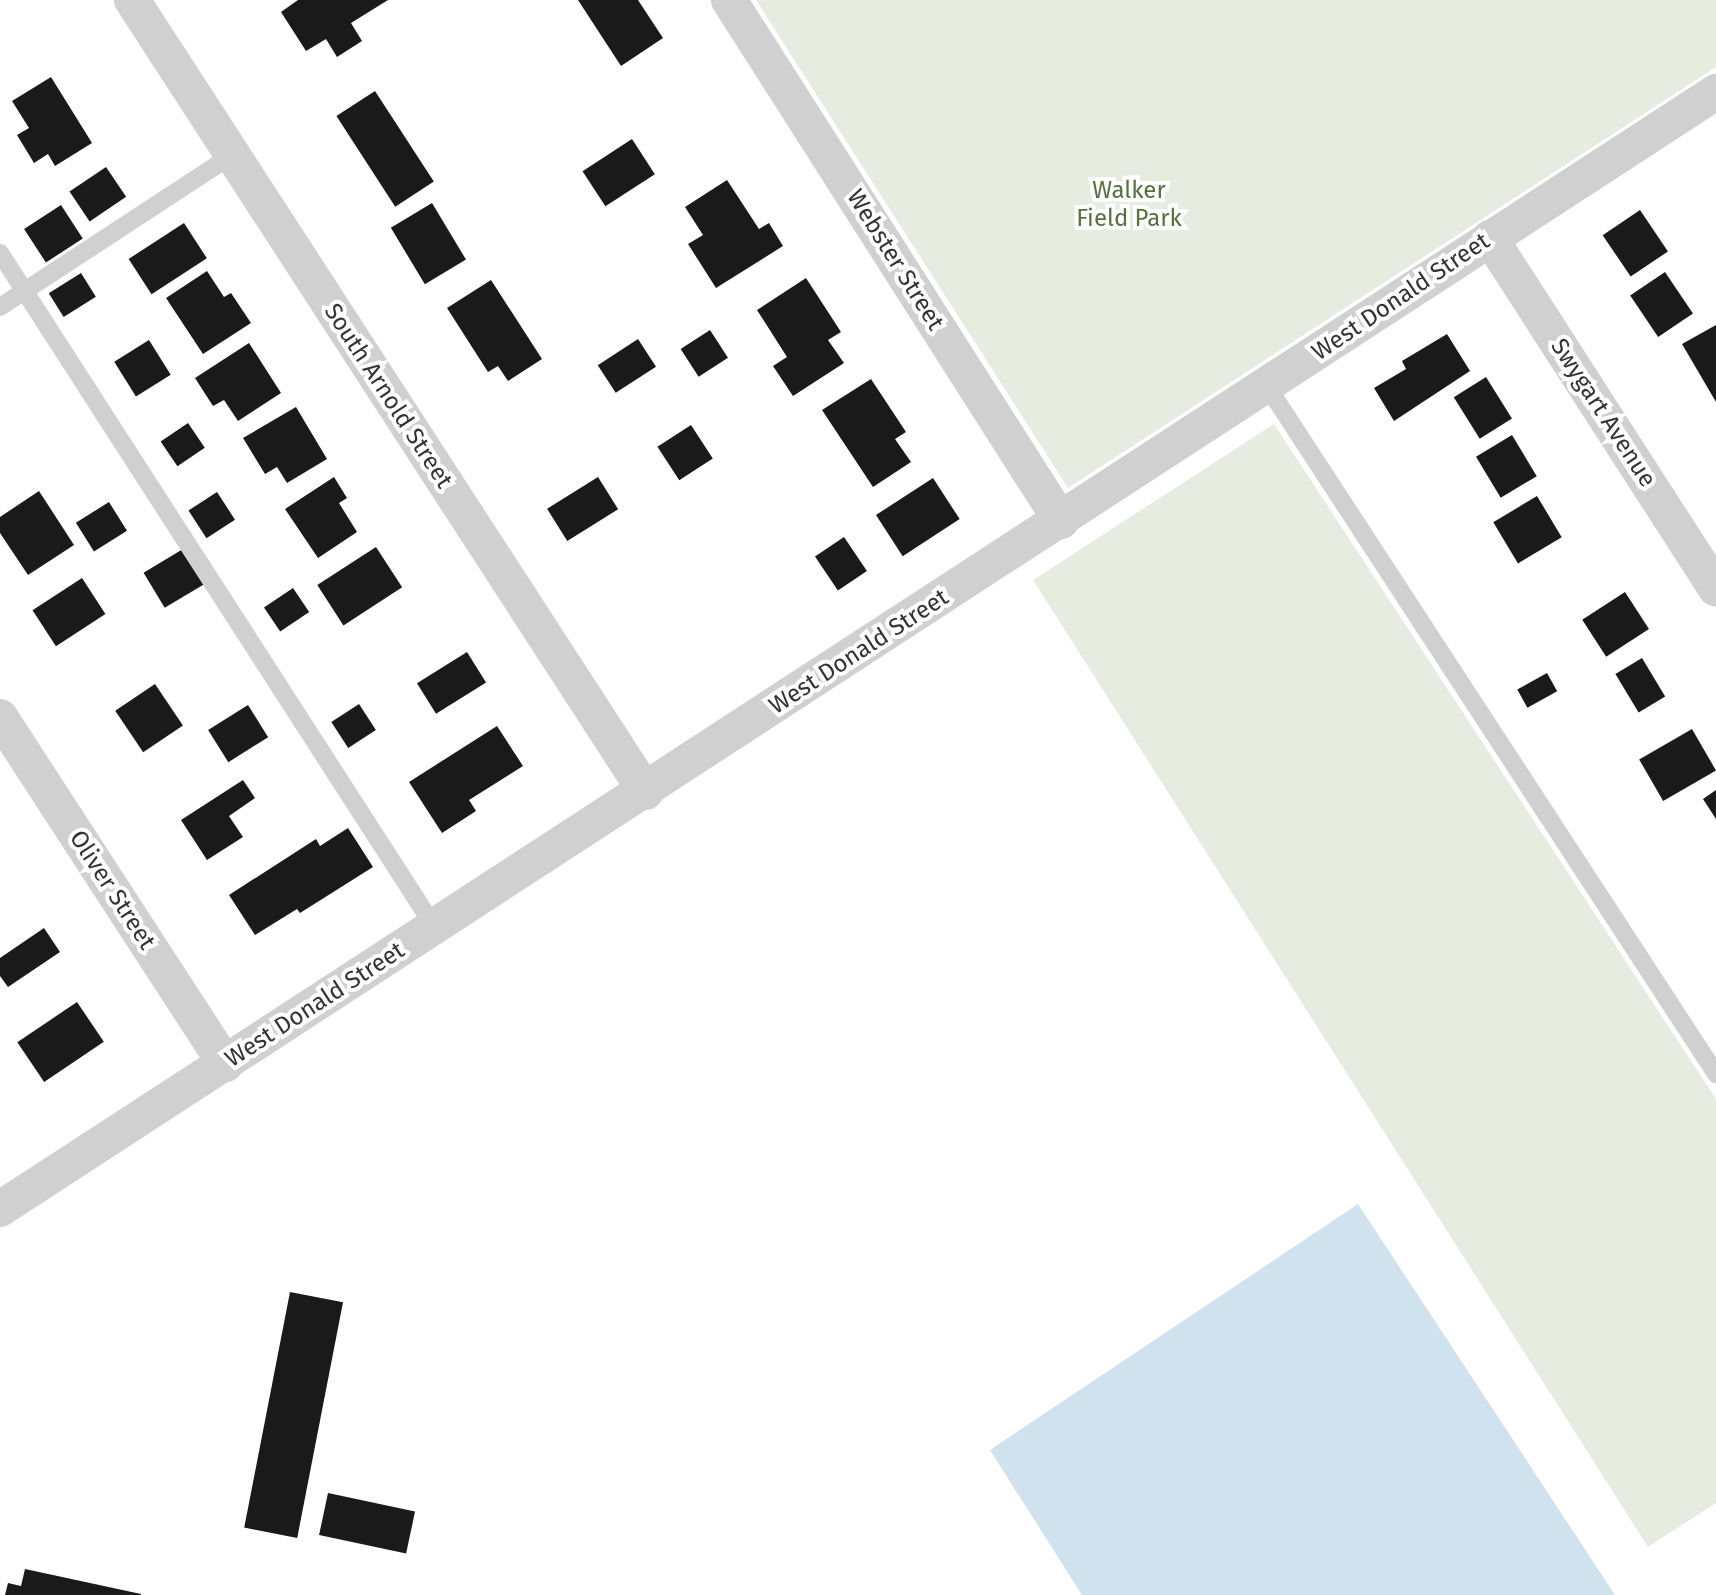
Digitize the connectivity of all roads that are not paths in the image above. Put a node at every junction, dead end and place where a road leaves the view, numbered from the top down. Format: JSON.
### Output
{"nodes":[{"id":1,"x":132,"y":0,"type":"edge"},
{"id":2,"x":729,"y":0,"type":"edge"},
{"id":3,"x":1713,"y":101,"type":"edge"},
{"id":4,"x":232,"y":155,"type":"junction"},
{"id":5,"x":1490,"y":238,"type":"junction"},
{"id":6,"x":0,"y":253,"type":"edge"},
{"id":7,"x":24,"y":291,"type":"junction"},
{"id":8,"x":0,"y":307,"type":"edge"},
{"id":9,"x":1267,"y":386,"type":"junction"},
{"id":10,"x":1061,"y":521,"type":"junction"},
{"id":11,"x":1716,"y":589,"type":"edge"},
{"id":12,"x":0,"y":717,"type":"edge"},
{"id":13,"x":646,"y":792,"type":"junction"},
{"id":14,"x":435,"y":928,"type":"junction"},
{"id":15,"x":225,"y":1064,"type":"junction"},
{"id":16,"x":1716,"y":1074,"type":"edge"},
{"id":17,"x":3,"y":1200,"type":"edge"}],
"edges":[{"from":1,"to":4,"type":"street","name":"South Arnold Street"},
{"from":2,"to":10,"type":"street","name":"Webster Street"},
{"from":3,"to":5,"type":"street","name":"West Donald Street"},
{"from":4,"to":7,"type":"lane"},
{"from":4,"to":13,"type":"street","name":"South Arnold Street"},
{"from":5,"to":9,"type":"street","name":"West Donald Street"},
{"from":5,"to":11,"type":"street","name":"Swygart Avenue"},
{"from":6,"to":7,"type":"lane"},
{"from":7,"to":8,"type":"lane"},
{"from":7,"to":14,"type":"lane"},
{"from":9,"to":10,"type":"street","name":"West Donald Street"},
{"from":9,"to":16,"type":"lane"},
{"from":10,"to":13,"type":"street","name":"West Donald Street"},
{"from":12,"to":15,"type":"street","name":"Oliver Street"},
{"from":13,"to":14,"type":"street","name":"West Donald Street"},
{"from":14,"to":15,"type":"street","name":"West Donald Street"},
{"from":15,"to":17,"type":"street","name":"West Donald Street"}]}
